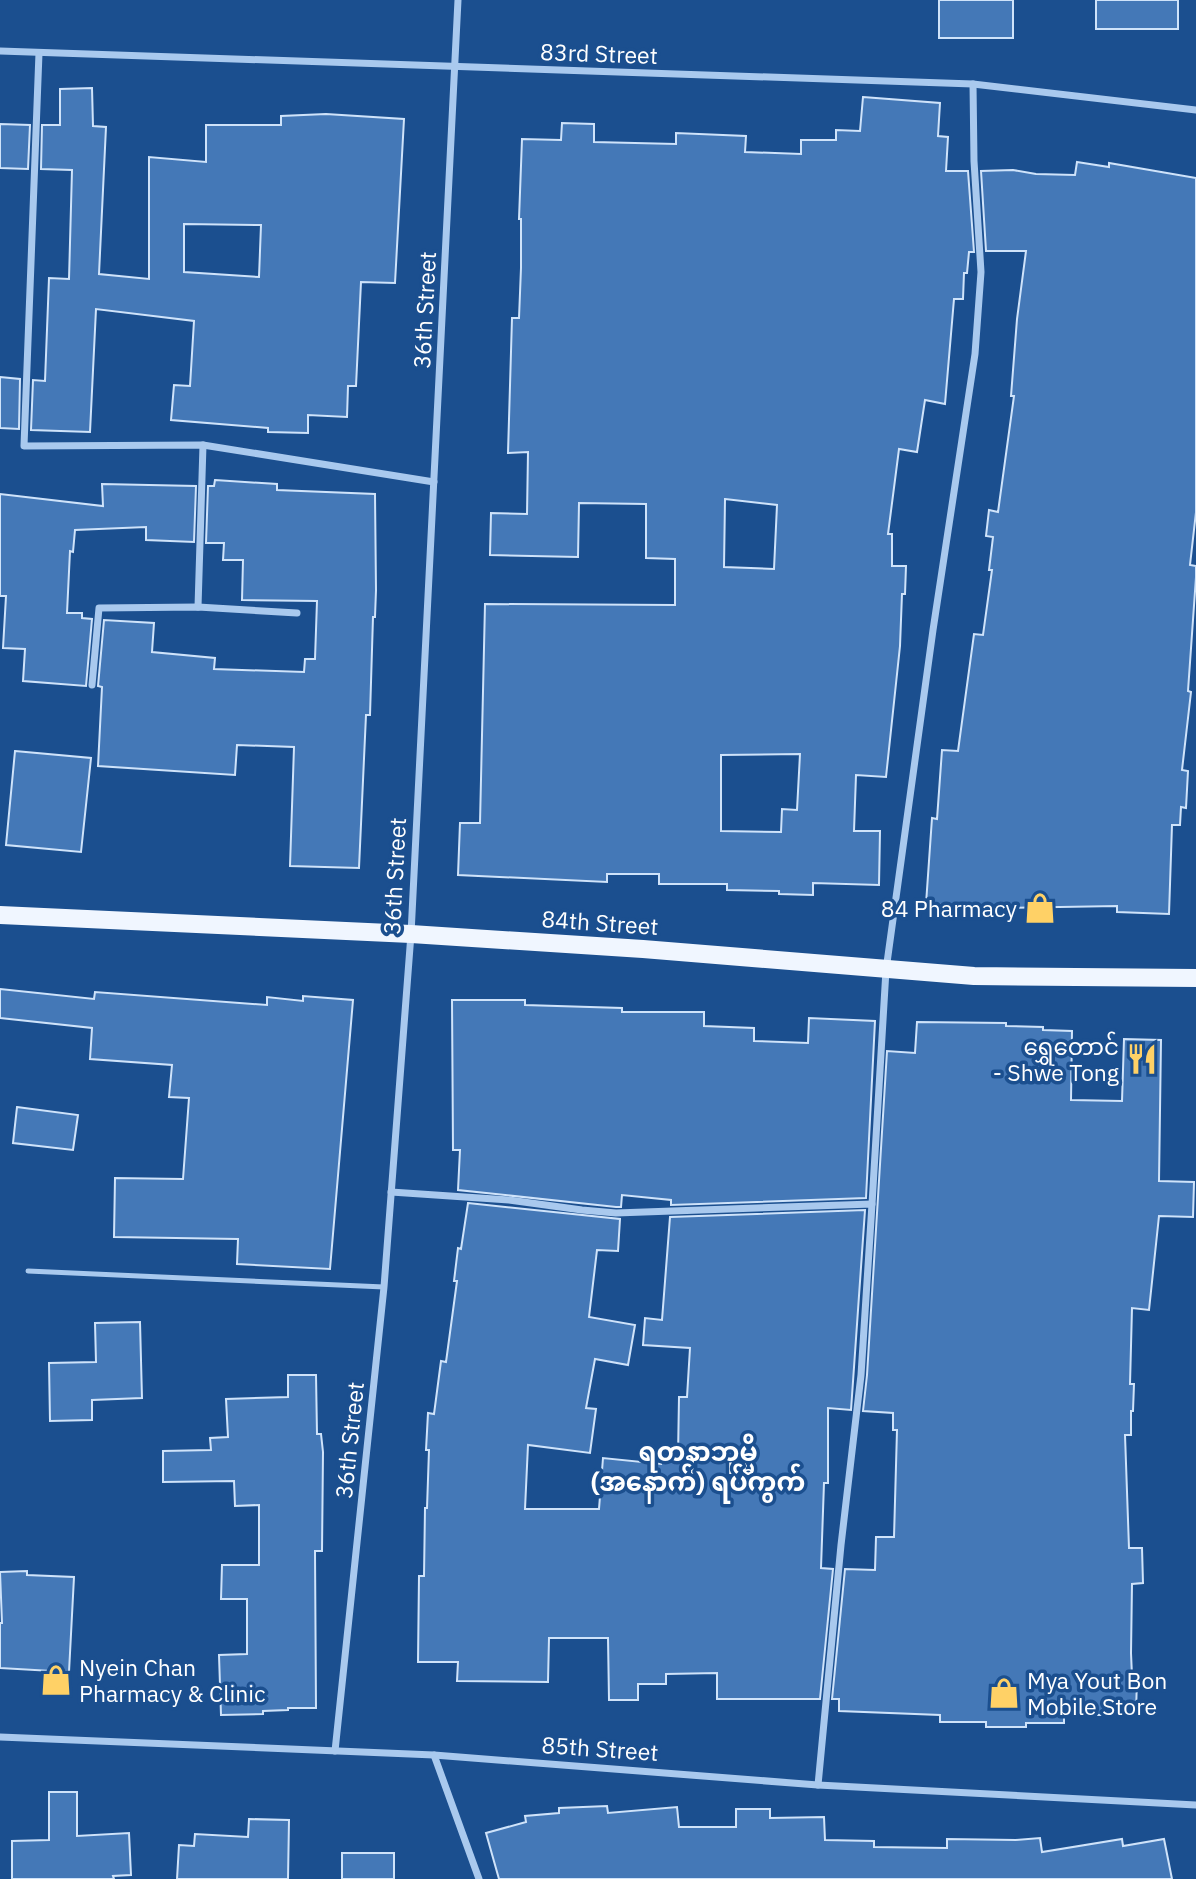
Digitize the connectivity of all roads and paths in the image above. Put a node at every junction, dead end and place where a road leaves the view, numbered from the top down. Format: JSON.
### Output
{"nodes":[{"id":1,"x":458,"y":0,"type":"edge"},
{"id":2,"x":0,"y":51,"type":"edge"},
{"id":3,"x":39,"y":52,"type":"junction"},
{"id":4,"x":456,"y":68,"type":"junction"},
{"id":5,"x":973,"y":85,"type":"junction"},
{"id":6,"x":1196,"y":110,"type":"edge"},
{"id":7,"x":203,"y":445,"type":"junction"},
{"id":8,"x":434,"y":482,"type":"junction"},
{"id":9,"x":198,"y":607,"type":"junction"},
{"id":10,"x":296,"y":612,"type":"dead end"},
{"id":11,"x":92,"y":685,"type":"dead end"},
{"id":12,"x":0,"y":915,"type":"edge"},
{"id":13,"x":411,"y":934,"type":"junction"},
{"id":14,"x":887,"y":970,"type":"junction"},
{"id":15,"x":1196,"y":978,"type":"edge"},
{"id":16,"x":391,"y":1192,"type":"junction"},
{"id":17,"x":872,"y":1204,"type":"junction"},
{"id":18,"x":28,"y":1271,"type":"dead end"},
{"id":19,"x":384,"y":1287,"type":"junction"},
{"id":20,"x":0,"y":1737,"type":"edge"},
{"id":21,"x":335,"y":1751,"type":"junction"},
{"id":22,"x":434,"y":1755,"type":"junction"},
{"id":23,"x":818,"y":1785,"type":"junction"},
{"id":24,"x":1196,"y":1805,"type":"edge"},
{"id":25,"x":479,"y":1879,"type":"edge"}],
"edges":[{"from":1,"to":4,"type":"street","name":"36th Street"},
{"from":2,"to":3,"type":"street","name":"83rd Street"},
{"from":3,"to":4,"type":"street","name":"83rd Street"},
{"from":3,"to":7,"type":"street"},
{"from":4,"to":5,"type":"street","name":"83rd Street"},
{"from":4,"to":8,"type":"street","name":"36th Street"},
{"from":5,"to":6,"type":"street","name":"83rd Street"},
{"from":5,"to":14,"type":"street"},
{"from":7,"to":8,"type":"street"},
{"from":7,"to":9,"type":"street"},
{"from":8,"to":13,"type":"street","name":"36th Street"},
{"from":9,"to":10,"type":"street"},
{"from":9,"to":11,"type":"street"},
{"from":12,"to":13,"type":"main road","name":"84th Street"},
{"from":13,"to":14,"type":"main road","name":"84th Street"},
{"from":13,"to":16,"type":"street","name":"36th Street"},
{"from":14,"to":15,"type":"main road","name":"84th Street"},
{"from":14,"to":17,"type":"street"},
{"from":16,"to":17,"type":"street"},
{"from":16,"to":19,"type":"street","name":"36th Street"},
{"from":17,"to":23,"type":"street"},
{"from":18,"to":19,"type":"lane"},
{"from":19,"to":21,"type":"street","name":"36th Street"},
{"from":20,"to":21,"type":"street","name":"85th Street"},
{"from":21,"to":22,"type":"street","name":"85th Street"},
{"from":22,"to":23,"type":"street","name":"85th Street"},
{"from":22,"to":25,"type":"street"},
{"from":23,"to":24,"type":"street","name":"85th Street"}]}
